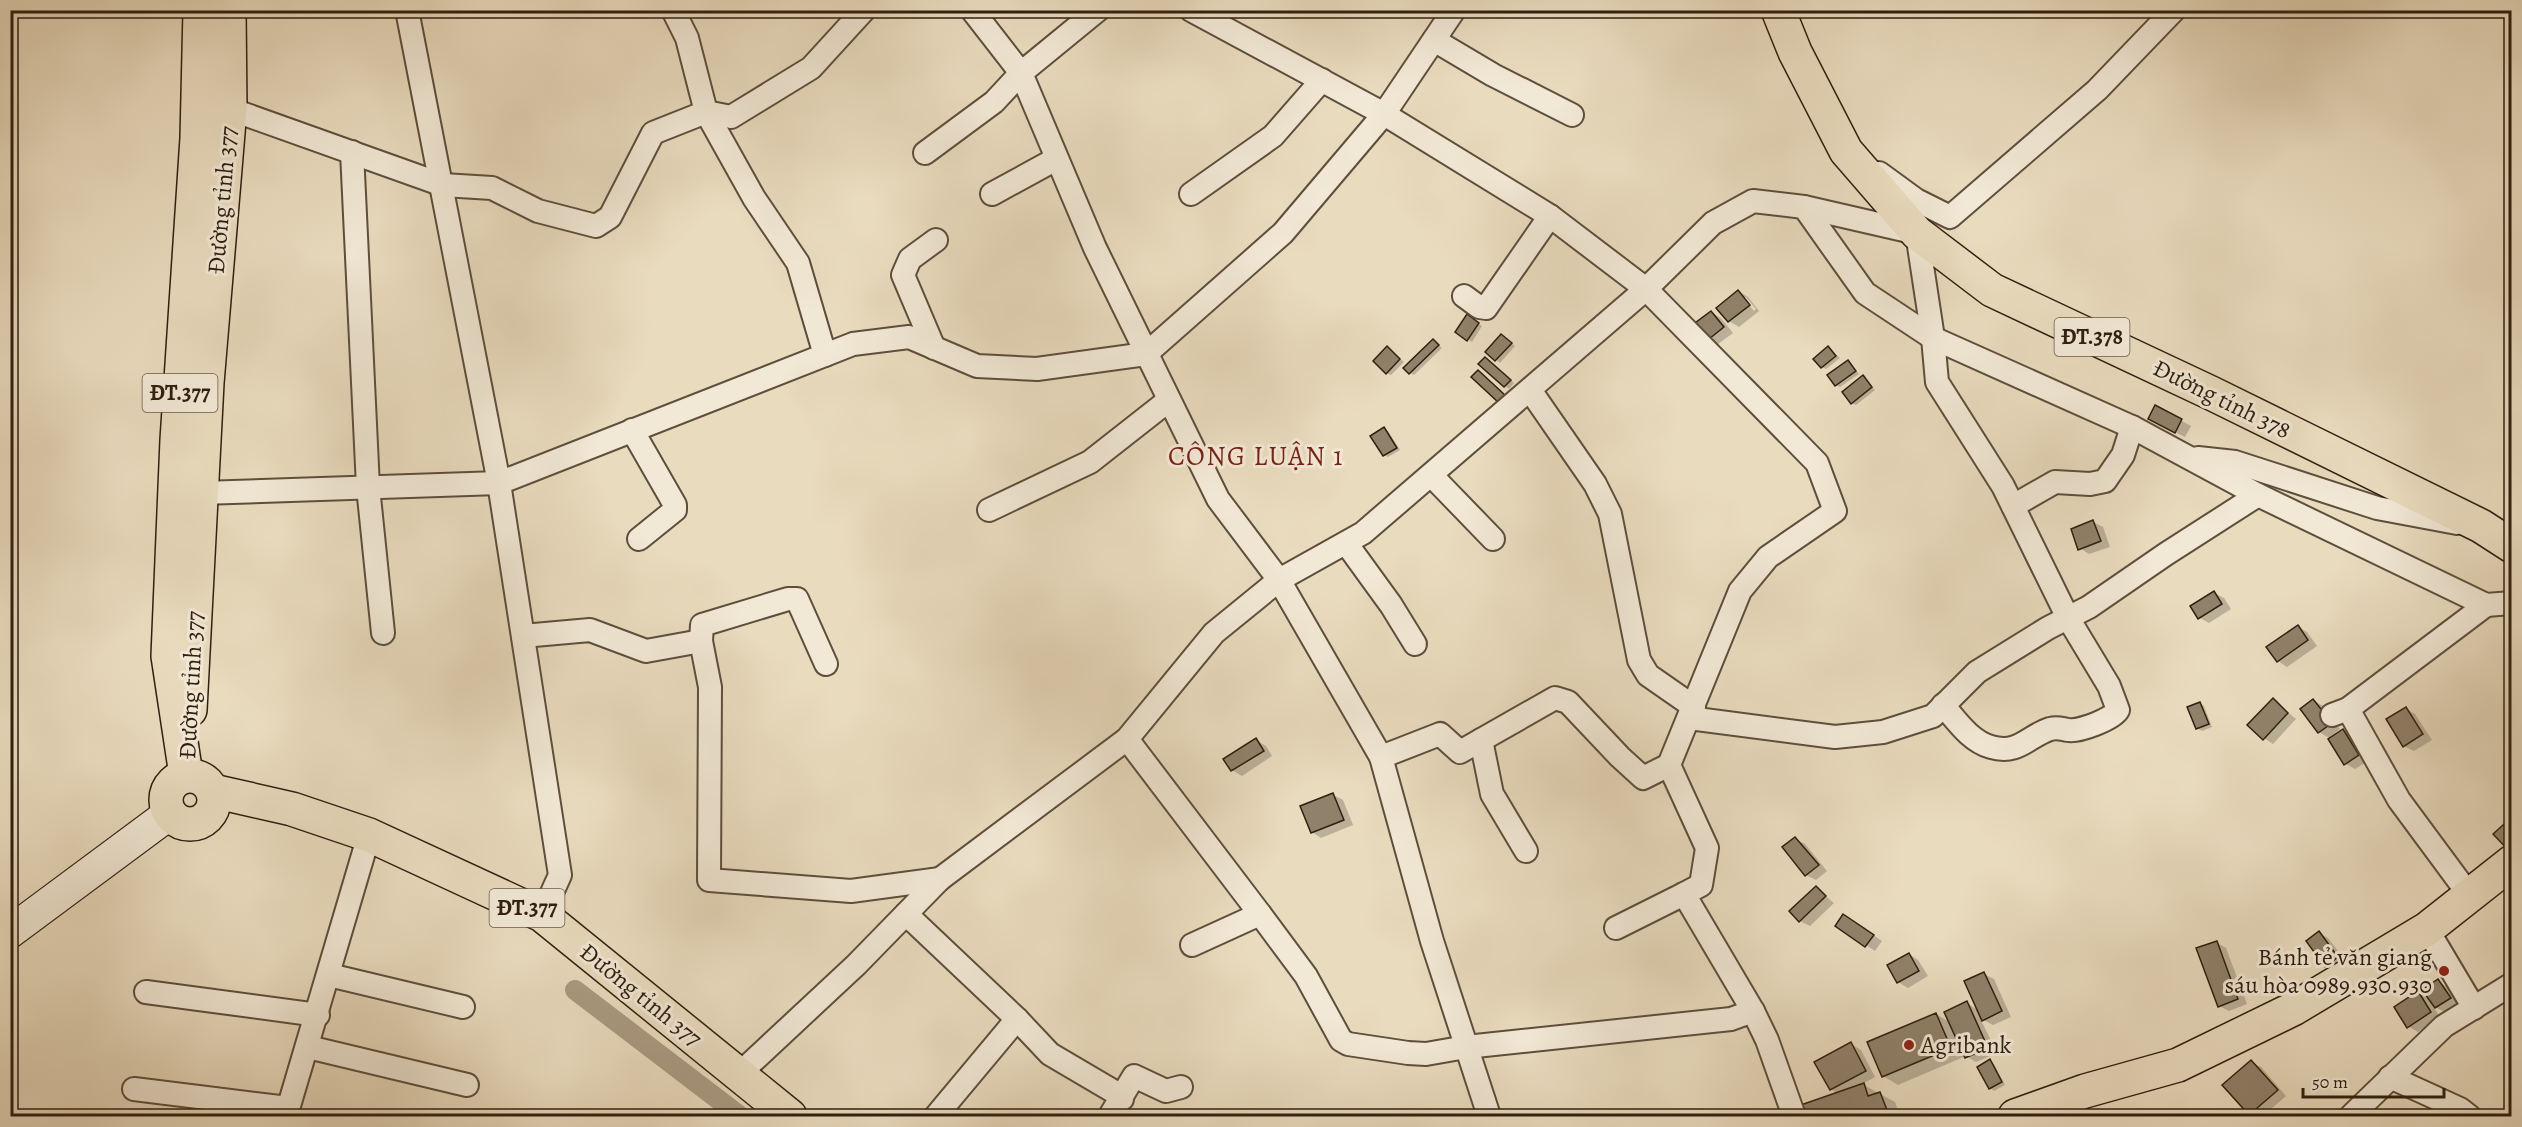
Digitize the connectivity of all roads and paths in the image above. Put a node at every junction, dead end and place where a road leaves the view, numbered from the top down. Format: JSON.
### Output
{"nodes":[{"id":1,"x":201,"y":10,"type":"edge"},
{"id":2,"x":229,"y":10,"type":"edge"},
{"id":3,"x":407,"y":10,"type":"edge"},
{"id":4,"x":673,"y":10,"type":"edge"},
{"id":5,"x":864,"y":10,"type":"edge"},
{"id":6,"x":972,"y":10,"type":"edge"},
{"id":7,"x":1098,"y":10,"type":"edge"},
{"id":8,"x":1191,"y":10,"type":"edge"},
{"id":9,"x":1454,"y":10,"type":"edge"},
{"id":10,"x":1778,"y":10,"type":"edge"},
{"id":11,"x":2174,"y":10,"type":"edge"},
{"id":12,"x":1434,"y":40,"type":"junction"},
{"id":13,"x":1021,"y":73,"type":"junction"},
{"id":14,"x":1322,"y":80,"type":"junction"},
{"id":15,"x":230,"y":109,"type":"junction"},
{"id":16,"x":706,"y":111,"type":"junction"},
{"id":17,"x":1384,"y":114,"type":"junction"},
{"id":18,"x":1572,"y":115,"type":"dead end"},
{"id":19,"x":1846,"y":151,"type":"junction"},
{"id":20,"x":352,"y":152,"type":"junction"},
{"id":21,"x":925,"y":153,"type":"dead end"},
{"id":22,"x":1056,"y":159,"type":"junction"},
{"id":23,"x":443,"y":185,"type":"junction"},
{"id":24,"x":992,"y":194,"type":"dead end"},
{"id":25,"x":1191,"y":194,"type":"dead end"},
{"id":26,"x":1804,"y":207,"type":"junction"},
{"id":27,"x":1550,"y":216,"type":"junction"},
{"id":28,"x":1917,"y":233,"type":"junction"},
{"id":29,"x":936,"y":240,"type":"dead end"},
{"id":30,"x":1646,"y":289,"type":"junction"},
{"id":31,"x":1464,"y":296,"type":"dead end"},
{"id":32,"x":1933,"y":338,"type":"junction"},
{"id":33,"x":934,"y":348,"type":"junction"},
{"id":34,"x":1146,"y":354,"type":"junction"},
{"id":35,"x":825,"y":356,"type":"junction"},
{"id":36,"x":1530,"y":390,"type":"junction"},
{"id":37,"x":1169,"y":400,"type":"junction"},
{"id":38,"x":2132,"y":427,"type":"junction"},
{"id":39,"x":632,"y":430,"type":"junction"},
{"id":40,"x":2188,"y":457,"type":"junction"},
{"id":41,"x":1431,"y":476,"type":"junction"},
{"id":42,"x":499,"y":483,"type":"junction"},
{"id":43,"x":368,"y":487,"type":"junction"},
{"id":44,"x":201,"y":493,"type":"junction"},
{"id":45,"x":2258,"y":495,"type":"junction"},
{"id":46,"x":2013,"y":506,"type":"junction"},
{"id":47,"x":989,"y":510,"type":"dead end"},
{"id":48,"x":2481,"y":526,"type":"junction"},
{"id":49,"x":639,"y":539,"type":"dead end"},
{"id":50,"x":1493,"y":539,"type":"dead end"},
{"id":51,"x":1346,"y":543,"type":"junction"},
{"id":52,"x":2511,"y":546,"type":"edge"},
{"id":53,"x":1280,"y":580,"type":"junction"},
{"id":54,"x":2511,"y":603,"type":"edge"},
{"id":55,"x":2486,"y":605,"type":"junction"},
{"id":56,"x":2068,"y":618,"type":"junction"},
{"id":57,"x":383,"y":633,"type":"dead end"},
{"id":58,"x":523,"y":636,"type":"junction"},
{"id":59,"x":701,"y":640,"type":"junction"},
{"id":60,"x":1415,"y":644,"type":"dead end"},
{"id":61,"x":826,"y":664,"type":"dead end"},
{"id":62,"x":1943,"y":705,"type":"junction"},
{"id":63,"x":1692,"y":712,"type":"junction"},
{"id":64,"x":1126,"y":739,"type":"junction"},
{"id":65,"x":1481,"y":740,"type":"junction"},
{"id":66,"x":1381,"y":757,"type":"junction"},
{"id":67,"x":1669,"y":765,"type":"junction"},
{"id":68,"x":200,"y":783,"type":"junction"},
{"id":69,"x":169,"y":813,"type":"junction"},
{"id":70,"x":369,"y":835,"type":"junction"},
{"id":71,"x":1526,"y":851,"type":"dead end"},
{"id":72,"x":2511,"y":862,"type":"edge"},
{"id":73,"x":940,"y":879,"type":"junction"},
{"id":74,"x":1684,"y":894,"type":"junction"},
{"id":75,"x":2470,"y":896,"type":"junction"},
{"id":76,"x":906,"y":914,"type":"junction"},
{"id":77,"x":1260,"y":914,"type":"junction"},
{"id":78,"x":542,"y":915,"type":"junction"},
{"id":79,"x":1616,"y":928,"type":"dead end"},
{"id":80,"x":2427,"y":929,"type":"junction"},
{"id":81,"x":10,"y":932,"type":"edge"},
{"id":82,"x":1192,"y":945,"type":"dead end"},
{"id":83,"x":329,"y":975,"type":"junction"},
{"id":84,"x":2511,"y":984,"type":"edge"},
{"id":85,"x":146,"y":992,"type":"dead end"},
{"id":86,"x":463,"y":1007,"type":"dead end"},
{"id":87,"x":2474,"y":1008,"type":"junction"},
{"id":88,"x":1753,"y":1011,"type":"junction"},
{"id":89,"x":318,"y":1015,"type":"junction"},
{"id":90,"x":1017,"y":1019,"type":"junction"},
{"id":91,"x":308,"y":1047,"type":"junction"},
{"id":92,"x":1466,"y":1047,"type":"junction"},
{"id":93,"x":738,"y":1075,"type":"junction"},
{"id":94,"x":2390,"y":1077,"type":"junction"},
{"id":95,"x":467,"y":1085,"type":"dead end"},
{"id":96,"x":1181,"y":1088,"type":"dead end"},
{"id":97,"x":134,"y":1089,"type":"dead end"},
{"id":98,"x":1116,"y":1108,"type":"edge"},
{"id":99,"x":288,"y":1114,"type":"edge"},
{"id":100,"x":790,"y":1116,"type":"edge"},
{"id":101,"x":936,"y":1116,"type":"edge"},
{"id":102,"x":1489,"y":1116,"type":"edge"},
{"id":103,"x":1794,"y":1116,"type":"edge"},
{"id":104,"x":2015,"y":1116,"type":"edge"},
{"id":105,"x":2351,"y":1116,"type":"edge"},
{"id":106,"x":2469,"y":1116,"type":"edge"}],
"edges":[{"from":1,"to":68,"type":"main road","name":"Đường tỉnh 377","number":"ĐT.377"},
{"from":2,"to":15,"type":"main road","name":"Đường tỉnh 377","number":"ĐT.377"},
{"from":3,"to":23,"type":"street"},
{"from":4,"to":16,"type":"street"},
{"from":5,"to":16,"type":"street"},
{"from":6,"to":13,"type":"street"},
{"from":7,"to":13,"type":"street"},
{"from":8,"to":14,"type":"street"},
{"from":9,"to":12,"type":"street"},
{"from":10,"to":19,"type":"main road","name":"Đường tỉnh 378","number":"ĐT.378"},
{"from":11,"to":19,"type":"street"},
{"from":12,"to":17,"type":"street"},
{"from":12,"to":18,"type":"street"},
{"from":13,"to":21,"type":"street"},
{"from":13,"to":22,"type":"street"},
{"from":14,"to":17,"type":"street"},
{"from":14,"to":25,"type":"street"},
{"from":15,"to":20,"type":"street"},
{"from":15,"to":44,"type":"main road","name":"Đường tỉnh 377","number":"ĐT.377"},
{"from":16,"to":23,"type":"street"},
{"from":16,"to":35,"type":"street"},
{"from":17,"to":27,"type":"street"},
{"from":17,"to":34,"type":"street"},
{"from":19,"to":28,"type":"main road","name":"Đường tỉnh 378","number":"ĐT.378"},
{"from":20,"to":23,"type":"street"},
{"from":20,"to":43,"type":"street"},
{"from":22,"to":24,"type":"street"},
{"from":22,"to":34,"type":"street"},
{"from":23,"to":42,"type":"street"},
{"from":26,"to":28,"type":"street"},
{"from":26,"to":30,"type":"street"},
{"from":26,"to":32,"type":"street"},
{"from":27,"to":30,"type":"street"},
{"from":27,"to":31,"type":"street"},
{"from":28,"to":32,"type":"street"},
{"from":28,"to":48,"type":"main road","name":"Đường tỉnh 378","number":"ĐT.378"},
{"from":29,"to":33,"type":"street"},
{"from":30,"to":36,"type":"street"},
{"from":30,"to":63,"type":"street"},
{"from":32,"to":38,"type":"street"},
{"from":32,"to":46,"type":"street"},
{"from":33,"to":34,"type":"street"},
{"from":33,"to":35,"type":"street"},
{"from":34,"to":37,"type":"street"},
{"from":35,"to":39,"type":"street"},
{"from":36,"to":41,"type":"street"},
{"from":36,"to":63,"type":"street"},
{"from":37,"to":47,"type":"street"},
{"from":37,"to":53,"type":"street"},
{"from":38,"to":40,"type":"street"},
{"from":38,"to":46,"type":"street"},
{"from":39,"to":42,"type":"street"},
{"from":39,"to":49,"type":"street"},
{"from":40,"to":45,"type":"street"},
{"from":40,"to":48,"type":"street"},
{"from":41,"to":50,"type":"street"},
{"from":41,"to":51,"type":"street"},
{"from":42,"to":43,"type":"street"},
{"from":42,"to":58,"type":"street"},
{"from":43,"to":44,"type":"street"},
{"from":43,"to":57,"type":"street"},
{"from":44,"to":68,"type":"main road","name":"Đường tỉnh 377","number":"ĐT.377"},
{"from":45,"to":55,"type":"street"},
{"from":45,"to":56,"type":"street"},
{"from":46,"to":56,"type":"street"},
{"from":48,"to":52,"type":"main road","name":"Đường tỉnh 378","number":"ĐT.378"},
{"from":51,"to":53,"type":"street"},
{"from":51,"to":60,"type":"street"},
{"from":53,"to":64,"type":"street"},
{"from":53,"to":66,"type":"street"},
{"from":54,"to":55,"type":"street"},
{"from":55,"to":75,"type":"street"},
{"from":56,"to":62,"type":"street"},
{"from":56,"to":62,"type":"street"},
{"from":58,"to":59,"type":"street"},
{"from":58,"to":78,"type":"street"},
{"from":59,"to":61,"type":"street"},
{"from":59,"to":73,"type":"street"},
{"from":62,"to":63,"type":"street"},
{"from":63,"to":67,"type":"street"},
{"from":64,"to":73,"type":"street"},
{"from":64,"to":77,"type":"street"},
{"from":65,"to":66,"type":"street"},
{"from":65,"to":67,"type":"street"},
{"from":65,"to":71,"type":"street"},
{"from":66,"to":92,"type":"street"},
{"from":67,"to":74,"type":"street"},
{"from":68,"to":69,"type":"main road"},
{"from":68,"to":69,"type":"main road"},
{"from":68,"to":70,"type":"main road","name":"Đường tỉnh 377","number":"ĐT.377"},
{"from":69,"to":81,"type":"main road"},
{"from":70,"to":78,"type":"main road","name":"Đường tỉnh 377","number":"ĐT.377"},
{"from":70,"to":83,"type":"street"},
{"from":72,"to":75,"type":"main road"},
{"from":73,"to":76,"type":"street"},
{"from":74,"to":79,"type":"street"},
{"from":74,"to":88,"type":"street"},
{"from":75,"to":80,"type":"main road"},
{"from":76,"to":90,"type":"street"},
{"from":76,"to":93,"type":"street"},
{"from":77,"to":82,"type":"street"},
{"from":77,"to":92,"type":"street"},
{"from":78,"to":93,"type":"main road","name":"Đường tỉnh 377","number":"ĐT.377"},
{"from":80,"to":87,"type":"street"},
{"from":80,"to":104,"type":"main road"},
{"from":83,"to":86,"type":"street"},
{"from":83,"to":89,"type":"street"},
{"from":84,"to":87,"type":"street"},
{"from":85,"to":89,"type":"street"},
{"from":87,"to":94,"type":"street"},
{"from":88,"to":92,"type":"street"},
{"from":88,"to":103,"type":"street"},
{"from":89,"to":91,"type":"street"},
{"from":90,"to":98,"type":"street"},
{"from":90,"to":101,"type":"street"},
{"from":91,"to":95,"type":"street"},
{"from":91,"to":99,"type":"street"},
{"from":92,"to":102,"type":"street"},
{"from":93,"to":100,"type":"main road","name":"Đường tỉnh 377","number":"ĐT.377"},
{"from":94,"to":105,"type":"street"},
{"from":94,"to":106,"type":"street"},
{"from":96,"to":98,"type":"street"},
{"from":97,"to":99,"type":"street"}]}
